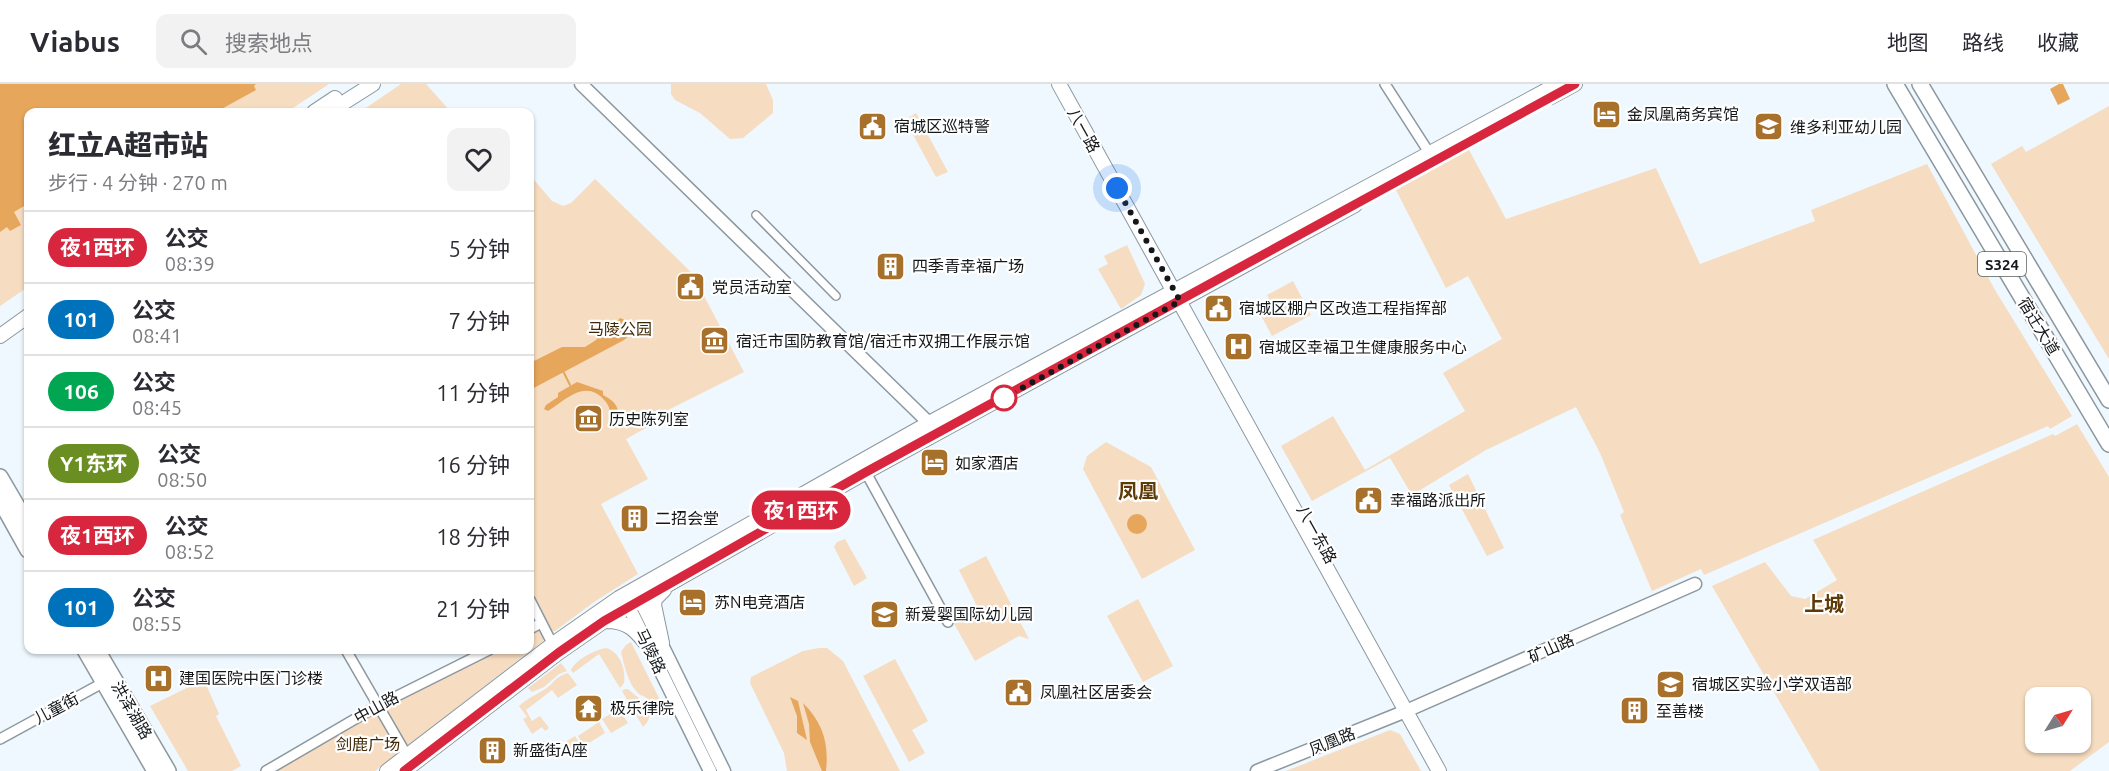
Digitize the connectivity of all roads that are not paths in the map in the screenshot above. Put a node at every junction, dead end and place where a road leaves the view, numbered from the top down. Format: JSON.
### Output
{"nodes":[{"id":1,"x":357,"y":84,"type":"edge"},
{"id":2,"x":373,"y":84,"type":"edge"},
{"id":3,"x":581,"y":84,"type":"edge"},
{"id":4,"x":1059,"y":84,"type":"edge"},
{"id":5,"x":1069,"y":84,"type":"edge"},
{"id":6,"x":1385,"y":84,"type":"edge"},
{"id":7,"x":1558,"y":84,"type":"edge"},
{"id":8,"x":1575,"y":84,"type":"edge"},
{"id":9,"x":1895,"y":84,"type":"edge"},
{"id":10,"x":1920,"y":84,"type":"edge"},
{"id":11,"x":320,"y":108,"type":"edge"},
{"id":12,"x":336,"y":108,"type":"edge"},
{"id":13,"x":1430,"y":154,"type":"junction"},
{"id":14,"x":756,"y":215,"type":"dead end"},
{"id":15,"x":1181,"y":295,"type":"junction"},
{"id":16,"x":836,"y":296,"type":"dead end"},
{"id":17,"x":24,"y":308,"type":"edge"},
{"id":18,"x":24,"y":319,"type":"edge"},
{"id":19,"x":0,"y":325,"type":"edge"},
{"id":20,"x":0,"y":336,"type":"edge"},
{"id":21,"x":2109,"y":400,"type":"edge"},
{"id":22,"x":929,"y":423,"type":"junction"},
{"id":23,"x":2109,"y":444,"type":"edge"},
{"id":24,"x":863,"y":467,"type":"junction"},
{"id":25,"x":0,"y":477,"type":"edge"},
{"id":26,"x":0,"y":500,"type":"edge"},
{"id":27,"x":24,"y":518,"type":"edge"},
{"id":28,"x":24,"y":543,"type":"edge"},
{"id":29,"x":672,"y":583,"type":"junction"},
{"id":30,"x":1695,"y":584,"type":"dead end"},
{"id":31,"x":632,"y":598,"type":"junction"},
{"id":32,"x":534,"y":608,"type":"edge"},
{"id":33,"x":604,"y":621,"type":"junction"},
{"id":34,"x":948,"y":622,"type":"dead end"},
{"id":35,"x":541,"y":623,"type":"junction"},
{"id":36,"x":534,"y":627,"type":"edge"},
{"id":37,"x":656,"y":646,"type":"junction"},
{"id":38,"x":556,"y":649,"type":"junction"},
{"id":39,"x":88,"y":654,"type":"edge"},
{"id":40,"x":99,"y":654,"type":"edge"},
{"id":41,"x":348,"y":654,"type":"edge"},
{"id":42,"x":481,"y":654,"type":"edge"},
{"id":43,"x":108,"y":680,"type":"junction"},
{"id":44,"x":379,"y":705,"type":"junction"},
{"id":45,"x":1410,"y":709,"type":"junction"},
{"id":46,"x":0,"y":738,"type":"edge"},
{"id":47,"x":408,"y":764,"type":"edge"},
{"id":48,"x":155,"y":771,"type":"edge"},
{"id":49,"x":168,"y":771,"type":"edge"},
{"id":50,"x":266,"y":771,"type":"edge"},
{"id":51,"x":387,"y":771,"type":"edge"},
{"id":52,"x":710,"y":771,"type":"edge"},
{"id":53,"x":724,"y":771,"type":"edge"},
{"id":54,"x":1257,"y":771,"type":"edge"},
{"id":55,"x":1439,"y":771,"type":"edge"},
{"id":56,"x":1448,"y":771,"type":"edge"}],
"edges":[{"from":1,"to":11,"type":"main road"},
{"from":2,"to":12,"type":"main road"},
{"from":3,"to":22,"type":"street"},
{"from":4,"to":15,"type":"main road","name":"八一路"},
{"from":5,"to":15,"type":"main road","name":"八一路"},
{"from":6,"to":13,"type":"street"},
{"from":7,"to":13,"type":"main road"},
{"from":8,"to":15,"type":"main road"},
{"from":9,"to":23,"type":"main road","name":"宿迁大道","number":"S324"},
{"from":10,"to":21,"type":"main road","name":"宿迁大道","number":"S324"},
{"from":13,"to":15,"type":"main road"},
{"from":14,"to":16,"type":"street"},
{"from":15,"to":22,"type":"main road"},
{"from":15,"to":24,"type":"main road"},
{"from":15,"to":45,"type":"main road","name":"八一东路"},
{"from":17,"to":19,"type":"main road"},
{"from":18,"to":20,"type":"main road"},
{"from":22,"to":24,"type":"main road"},
{"from":24,"to":29,"type":"main road"},
{"from":24,"to":31,"type":"main road"},
{"from":24,"to":34,"type":"street"},
{"from":25,"to":27,"type":"main road"},
{"from":26,"to":28,"type":"main road"},
{"from":29,"to":31,"type":"main road"},
{"from":29,"to":37,"type":"main road"},
{"from":30,"to":45,"type":"street","name":"矿山路"},
{"from":31,"to":33,"type":"main road"},
{"from":31,"to":37,"type":"street","name":"马陵路"},
{"from":31,"to":38,"type":"main road"},
{"from":32,"to":35,"type":"street"},
{"from":33,"to":37,"type":"main road"},
{"from":33,"to":38,"type":"main road"},
{"from":35,"to":36,"type":"street"},
{"from":35,"to":38,"type":"street"},
{"from":37,"to":52,"type":"street","name":"马陵路"},
{"from":37,"to":53,"type":"street","name":"马陵路"},
{"from":38,"to":47,"type":"main road"},
{"from":39,"to":43,"type":"main road","name":"洪泽湖路"},
{"from":40,"to":43,"type":"main road","name":"洪泽湖路"},
{"from":41,"to":44,"type":"street"},
{"from":42,"to":44,"type":"street","name":"中山路"},
{"from":43,"to":46,"type":"street","name":"儿童街"},
{"from":43,"to":48,"type":"main road","name":"洪泽湖路"},
{"from":43,"to":49,"type":"main road","name":"洪泽湖路"},
{"from":44,"to":47,"type":"street"},
{"from":44,"to":50,"type":"street","name":"中山路"},
{"from":45,"to":54,"type":"street","name":"凤凰路"},
{"from":45,"to":55,"type":"main road","name":"八一东路"},
{"from":45,"to":56,"type":"main road","name":"八一东路"},
{"from":47,"to":51,"type":"main road"}]}
